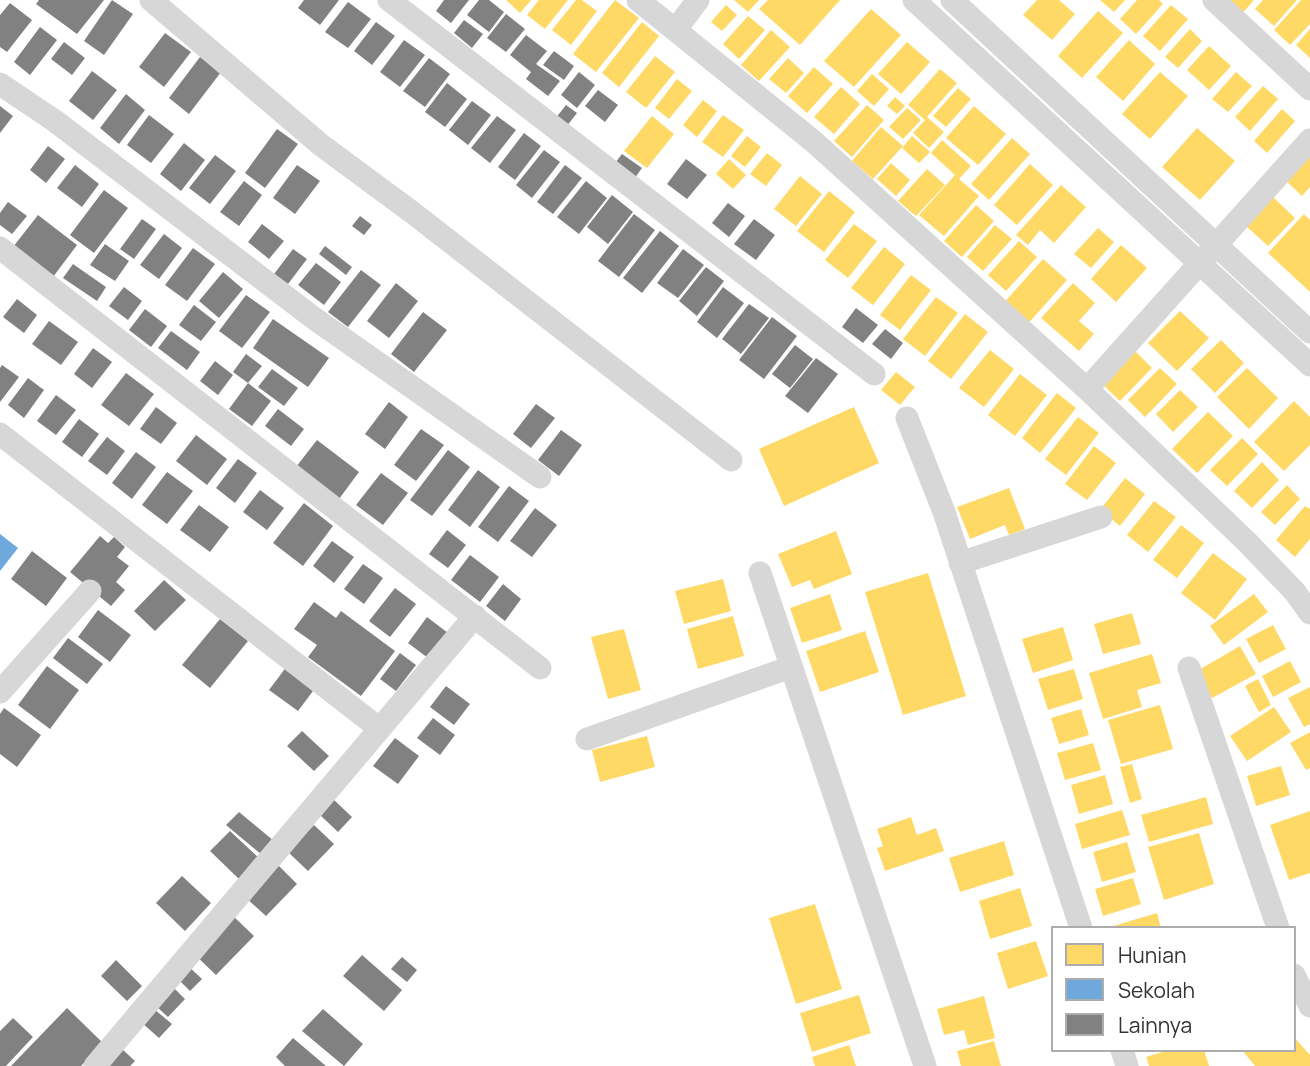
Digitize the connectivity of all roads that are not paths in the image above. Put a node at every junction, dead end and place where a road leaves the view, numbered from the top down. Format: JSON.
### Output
{"nodes":[{"id":1,"x":151,"y":0,"type":"edge"},
{"id":2,"x":389,"y":0,"type":"edge"},
{"id":3,"x":638,"y":0,"type":"edge"},
{"id":4,"x":698,"y":0,"type":"edge"},
{"id":5,"x":914,"y":0,"type":"edge"},
{"id":6,"x":952,"y":0,"type":"edge"},
{"id":7,"x":1214,"y":0,"type":"edge"},
{"id":8,"x":676,"y":29,"type":"junction"},
{"id":9,"x":1040,"y":81,"type":"junction"},
{"id":10,"x":0,"y":84,"type":"edge"},
{"id":11,"x":1310,"y":89,"type":"edge"},
{"id":12,"x":1024,"y":102,"type":"junction"},
{"id":13,"x":1310,"y":140,"type":"edge"},
{"id":14,"x":1215,"y":245,"type":"junction"},
{"id":15,"x":0,"y":248,"type":"edge"},
{"id":16,"x":1198,"y":265,"type":"junction"},
{"id":17,"x":1310,"y":332,"type":"edge"},
{"id":18,"x":1310,"y":365,"type":"edge"},
{"id":19,"x":874,"y":374,"type":"dead end"},
{"id":20,"x":1087,"y":389,"type":"junction"},
{"id":21,"x":907,"y":418,"type":"dead end"},
{"id":22,"x":0,"y":434,"type":"edge"},
{"id":23,"x":731,"y":460,"type":"dead end"},
{"id":24,"x":540,"y":477,"type":"dead end"},
{"id":25,"x":1101,"y":517,"type":"dead end"},
{"id":26,"x":960,"y":563,"type":"junction"},
{"id":27,"x":760,"y":573,"type":"dead end"},
{"id":28,"x":90,"y":591,"type":"dead end"},
{"id":29,"x":1310,"y":613,"type":"edge"},
{"id":30,"x":475,"y":616,"type":"junction"},
{"id":31,"x":791,"y":667,"type":"junction"},
{"id":32,"x":540,"y":668,"type":"dead end"},
{"id":33,"x":1189,"y":668,"type":"dead end"},
{"id":34,"x":0,"y":692,"type":"edge"},
{"id":35,"x":380,"y":729,"type":"junction"},
{"id":36,"x":587,"y":739,"type":"dead end"},
{"id":37,"x":1080,"y":926,"type":"edge"},
{"id":38,"x":1277,"y":926,"type":"edge"},
{"id":39,"x":1296,"y":979,"type":"edge"},
{"id":40,"x":1310,"y":1006,"type":"edge"},
{"id":41,"x":95,"y":1066,"type":"edge"},
{"id":42,"x":925,"y":1066,"type":"edge"}],
"edges":[{"from":1,"to":23,"type":"street"},
{"from":2,"to":19,"type":"street"},
{"from":3,"to":8,"type":"street"},
{"from":4,"to":8,"type":"street"},
{"from":5,"to":12,"type":"street"},
{"from":6,"to":9,"type":"street"},
{"from":7,"to":11,"type":"street"},
{"from":8,"to":20,"type":"street"},
{"from":9,"to":12,"type":"street"},
{"from":9,"to":14,"type":"street"},
{"from":10,"to":24,"type":"street"},
{"from":12,"to":16,"type":"street"},
{"from":13,"to":14,"type":"street"},
{"from":14,"to":16,"type":"street"},
{"from":14,"to":17,"type":"street"},
{"from":15,"to":30,"type":"street"},
{"from":16,"to":18,"type":"street"},
{"from":16,"to":20,"type":"street"},
{"from":20,"to":29,"type":"street"},
{"from":21,"to":26,"type":"street"},
{"from":22,"to":35,"type":"street"},
{"from":25,"to":26,"type":"street"},
{"from":26,"to":37,"type":"street"},
{"from":27,"to":31,"type":"street"},
{"from":28,"to":34,"type":"street"},
{"from":30,"to":32,"type":"street"},
{"from":30,"to":35,"type":"street"},
{"from":31,"to":36,"type":"street"},
{"from":31,"to":42,"type":"street"},
{"from":33,"to":38,"type":"street"},
{"from":35,"to":41,"type":"street"},
{"from":39,"to":40,"type":"street"}]}
